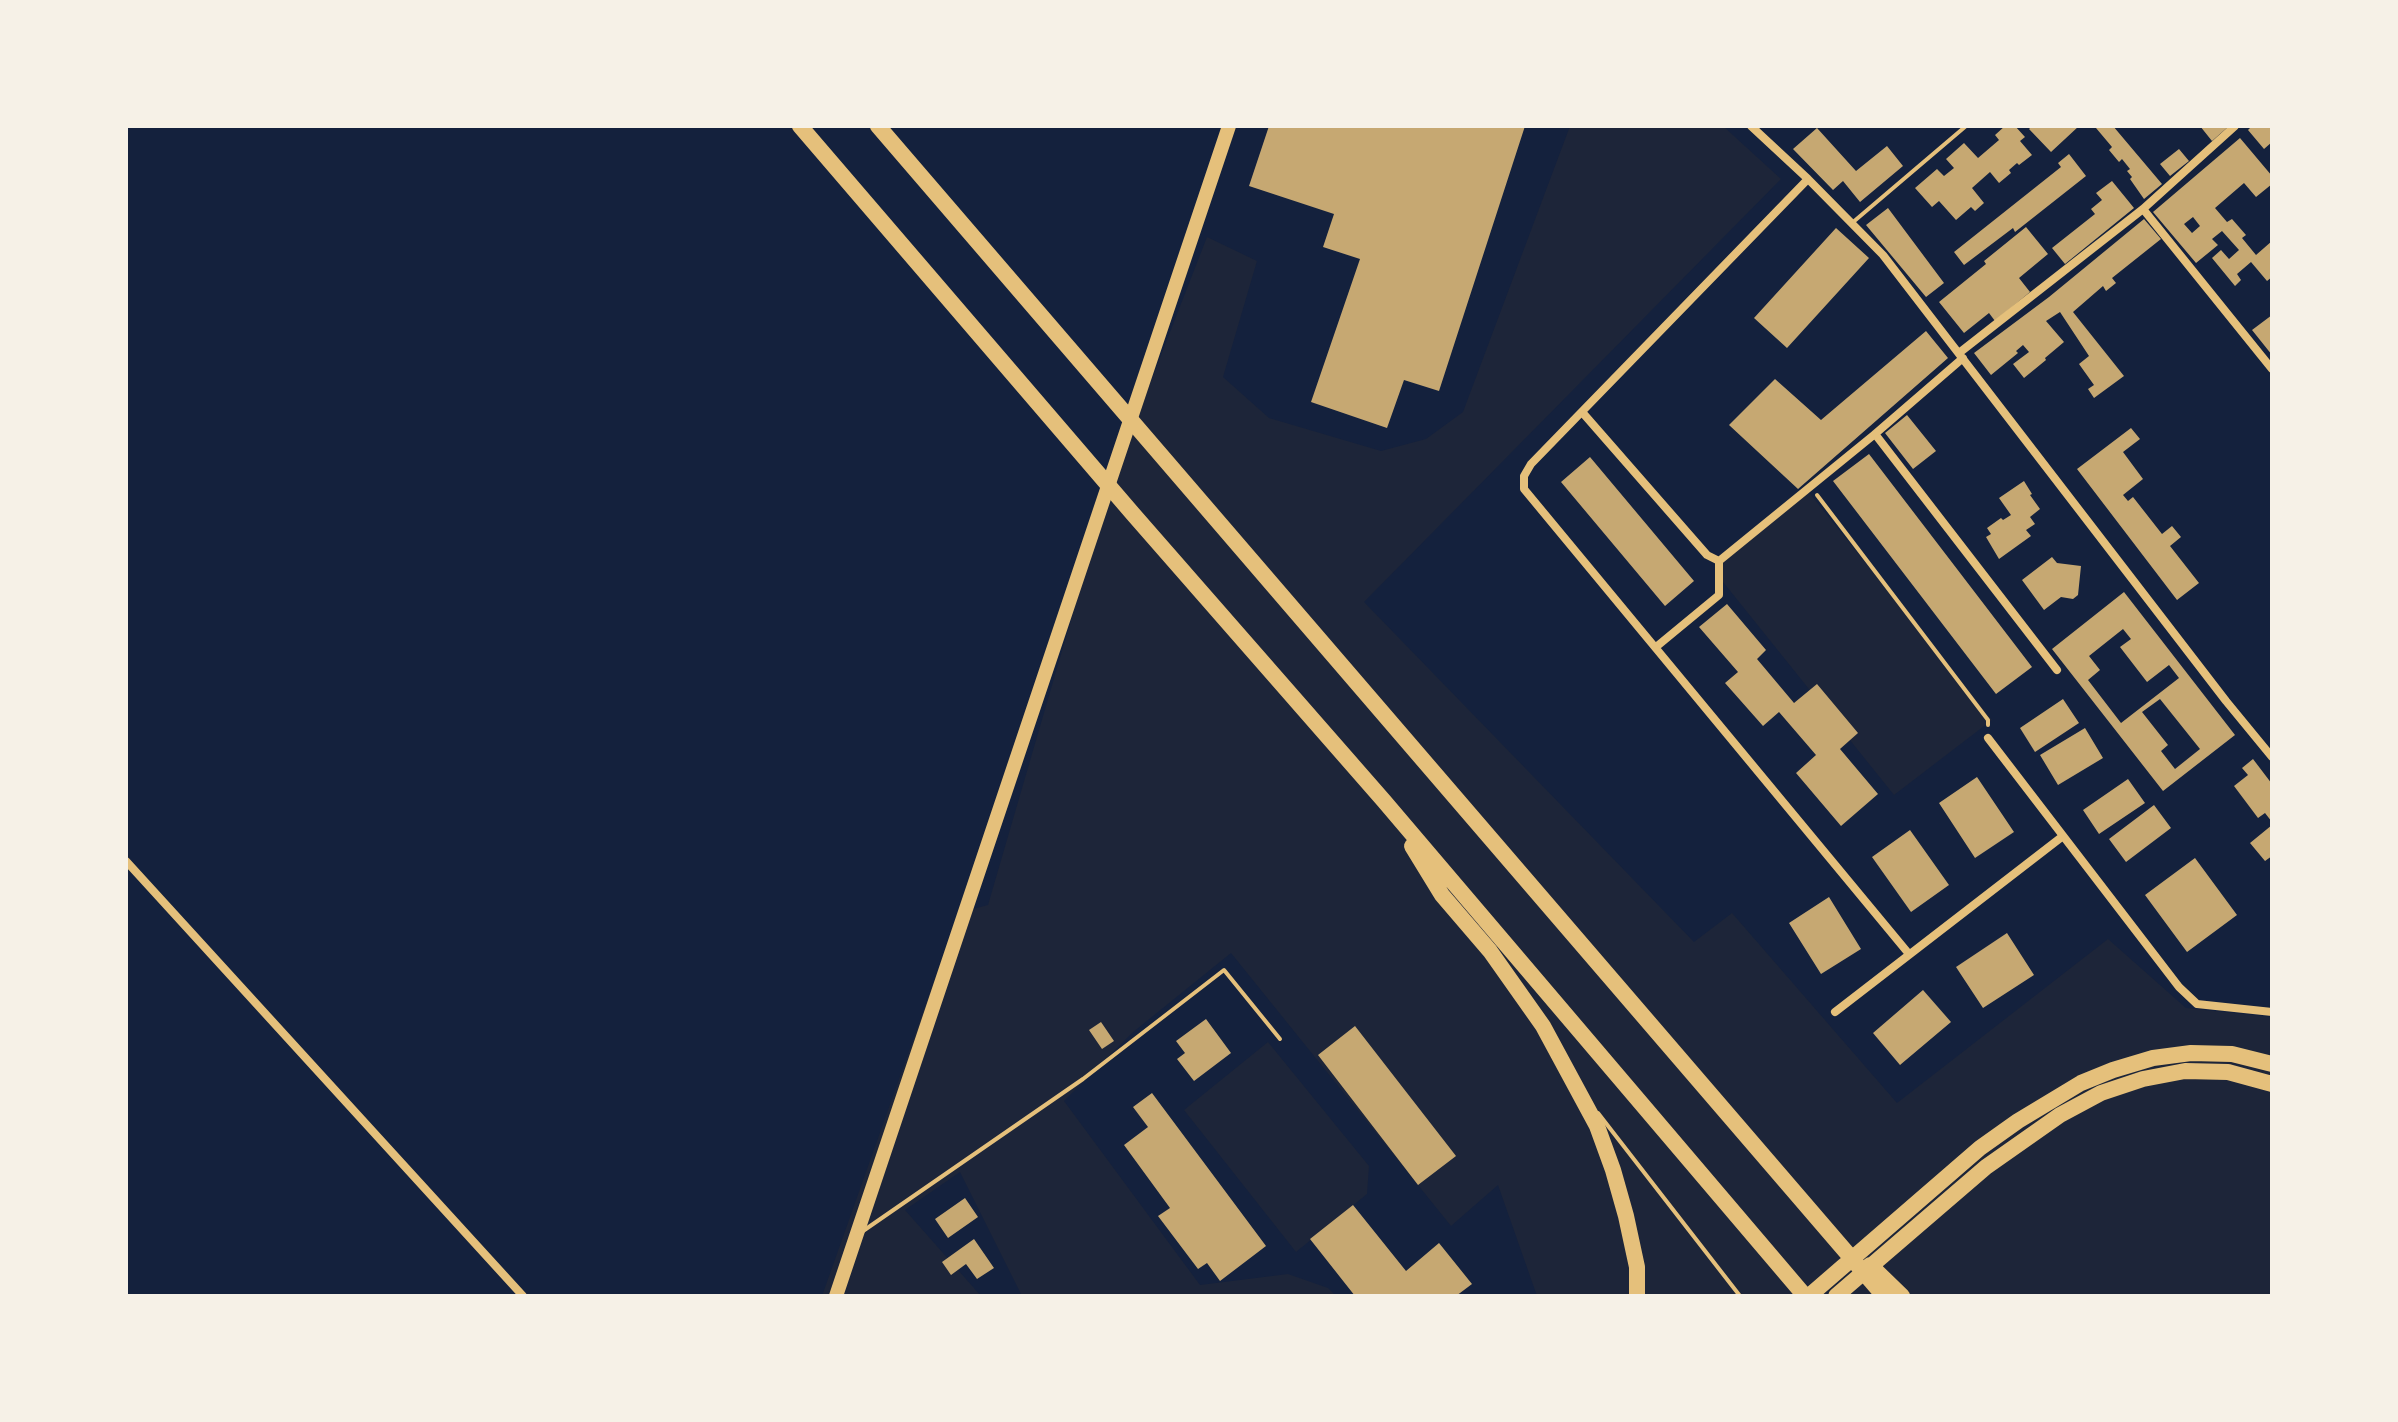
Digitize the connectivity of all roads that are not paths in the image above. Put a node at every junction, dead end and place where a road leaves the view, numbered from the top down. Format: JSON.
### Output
{"nodes":[{"id":1,"x":800,"y":126,"type":"edge"},
{"id":2,"x":878,"y":126,"type":"edge"},
{"id":3,"x":1229,"y":126,"type":"edge"},
{"id":4,"x":1751,"y":126,"type":"edge"},
{"id":5,"x":1966,"y":126,"type":"edge"},
{"id":6,"x":2235,"y":126,"type":"edge"},
{"id":7,"x":1808,"y":179,"type":"junction"},
{"id":8,"x":2143,"y":209,"type":"junction"},
{"id":9,"x":1852,"y":223,"type":"junction"},
{"id":10,"x":1961,"y":356,"type":"junction"},
{"id":11,"x":2272,"y":369,"type":"edge"},
{"id":12,"x":1582,"y":412,"type":"junction"},
{"id":13,"x":1875,"y":434,"type":"junction"},
{"id":14,"x":1719,"y":561,"type":"junction"},
{"id":15,"x":1656,"y":647,"type":"junction"},
{"id":16,"x":2057,"y":670,"type":"dead end"},
{"id":17,"x":1988,"y":738,"type":"road end"},
{"id":18,"x":2272,"y":757,"type":"edge"},
{"id":19,"x":1384,"y":801,"type":"junction"},
{"id":20,"x":2063,"y":836,"type":"junction"},
{"id":21,"x":126,"y":861,"type":"edge"},
{"id":22,"x":1909,"y":954,"type":"junction"},
{"id":23,"x":1835,"y":1012,"type":"dead end"},
{"id":24,"x":2272,"y":1012,"type":"edge"},
{"id":25,"x":1280,"y":1039,"type":"dead end"},
{"id":26,"x":2272,"y":1064,"type":"edge"},
{"id":27,"x":1571,"y":1075,"type":"junction"},
{"id":28,"x":2272,"y":1084,"type":"edge"},
{"id":29,"x":1811,"y":1209,"type":"junction"},
{"id":30,"x":858,"y":1235,"type":"junction"},
{"id":31,"x":1804,"y":1293,"type":"edge"},
{"id":32,"x":523,"y":1296,"type":"edge"},
{"id":33,"x":836,"y":1296,"type":"edge"},
{"id":34,"x":1637,"y":1296,"type":"edge"},
{"id":35,"x":1740,"y":1296,"type":"edge"},
{"id":36,"x":1836,"y":1296,"type":"edge"},
{"id":37,"x":1884,"y":1296,"type":"edge"},
{"id":38,"x":1902,"y":1296,"type":"edge"}],
"edges":[{"from":1,"to":19,"type":"highway"},
{"from":2,"to":29,"type":"highway"},
{"from":3,"to":30,"type":"main road"},
{"from":4,"to":7,"type":"street"},
{"from":5,"to":9,"type":"lane"},
{"from":6,"to":8,"type":"street"},
{"from":7,"to":9,"type":"street"},
{"from":7,"to":12,"type":"street"},
{"from":8,"to":10,"type":"street"},
{"from":8,"to":11,"type":"street"},
{"from":9,"to":10,"type":"street"},
{"from":10,"to":13,"type":"street"},
{"from":10,"to":18,"type":"street"},
{"from":12,"to":14,"type":"street"},
{"from":12,"to":15,"type":"street"},
{"from":13,"to":14,"type":"street"},
{"from":13,"to":16,"type":"street"},
{"from":14,"to":15,"type":"street"},
{"from":15,"to":22,"type":"street"},
{"from":17,"to":20,"type":"street"},
{"from":19,"to":27,"type":"highway"},
{"from":19,"to":31,"type":"highway"},
{"from":20,"to":22,"type":"street"},
{"from":20,"to":24,"type":"street"},
{"from":21,"to":32,"type":"street"},
{"from":22,"to":23,"type":"street"},
{"from":25,"to":30,"type":"lane"},
{"from":26,"to":31,"type":"highway"},
{"from":27,"to":34,"type":"highway"},
{"from":27,"to":35,"type":"lane"},
{"from":28,"to":36,"type":"highway"},
{"from":29,"to":37,"type":"highway"},
{"from":29,"to":38,"type":"highway"},
{"from":30,"to":33,"type":"main road"}]}
